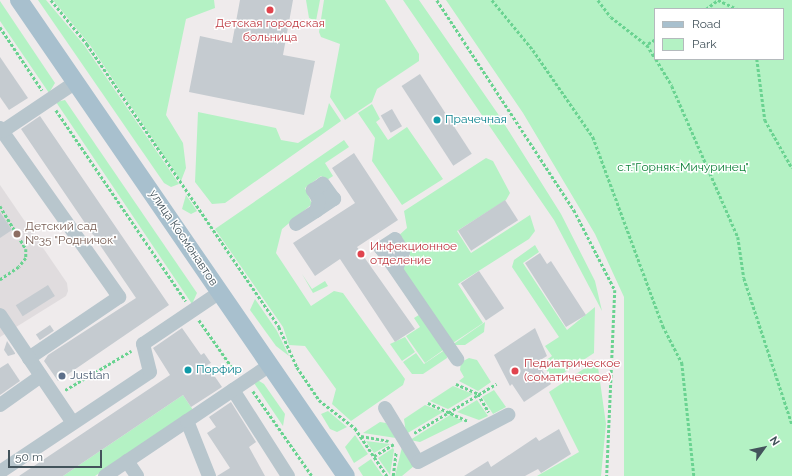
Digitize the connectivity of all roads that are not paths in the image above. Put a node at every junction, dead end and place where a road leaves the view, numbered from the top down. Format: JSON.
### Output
{"nodes":[{"id":1,"x":19,"y":0,"type":"edge"},
{"id":2,"x":76,"y":82,"type":"junction"},
{"id":3,"x":1,"y":130,"type":"edge"},
{"id":4,"x":316,"y":211,"type":"dead end"},
{"id":5,"x":296,"y":224,"type":"dead end"},
{"id":6,"x":396,"y":269,"type":"dead end"},
{"id":7,"x":220,"y":292,"type":"junction"},
{"id":8,"x":0,"y":315,"type":"edge"},
{"id":9,"x":29,"y":358,"type":"junction"},
{"id":10,"x":456,"y":358,"type":"dead end"},
{"id":11,"x":270,"y":365,"type":"junction"},
{"id":12,"x":41,"y":376,"type":"junction"},
{"id":13,"x":238,"y":387,"type":"junction"},
{"id":14,"x":0,"y":405,"type":"edge"},
{"id":15,"x":384,"y":408,"type":"dead end"},
{"id":16,"x":508,"y":415,"type":"dead end"},
{"id":17,"x":186,"y":421,"type":"junction"},
{"id":18,"x":73,"y":423,"type":"junction"},
{"id":19,"x":127,"y":461,"type":"junction"},
{"id":20,"x":0,"y":472,"type":"edge"},
{"id":21,"x":104,"y":476,"type":"edge"},
{"id":22,"x":137,"y":476,"type":"edge"},
{"id":23,"x":209,"y":476,"type":"edge"},
{"id":24,"x":288,"y":476,"type":"edge"},
{"id":25,"x":346,"y":476,"type":"edge"}],
"edges":[{"from":1,"to":2,"type":"main road","name":"улица Космонавтов"},
{"from":2,"to":3,"type":"lane"},
{"from":2,"to":7,"type":"main road","name":"улица Космонавтов"},
{"from":3,"to":9,"type":"lane"},
{"from":4,"to":5,"type":"lane"},
{"from":6,"to":10,"type":"lane"},
{"from":7,"to":11,"type":"main road","name":"улица Космонавтов"},
{"from":7,"to":18,"type":"lane"},
{"from":8,"to":9,"type":"lane"},
{"from":9,"to":12,"type":"lane"},
{"from":11,"to":13,"type":"lane"},
{"from":11,"to":25,"type":"main road","name":"улица Космонавтов"},
{"from":12,"to":14,"type":"lane"},
{"from":12,"to":18,"type":"lane"},
{"from":13,"to":17,"type":"lane"},
{"from":13,"to":24,"type":"lane"},
{"from":15,"to":16,"type":"lane"},
{"from":17,"to":19,"type":"lane"},
{"from":17,"to":23,"type":"lane"},
{"from":18,"to":20,"type":"lane"},
{"from":19,"to":21,"type":"lane"},
{"from":19,"to":22,"type":"lane"}]}
